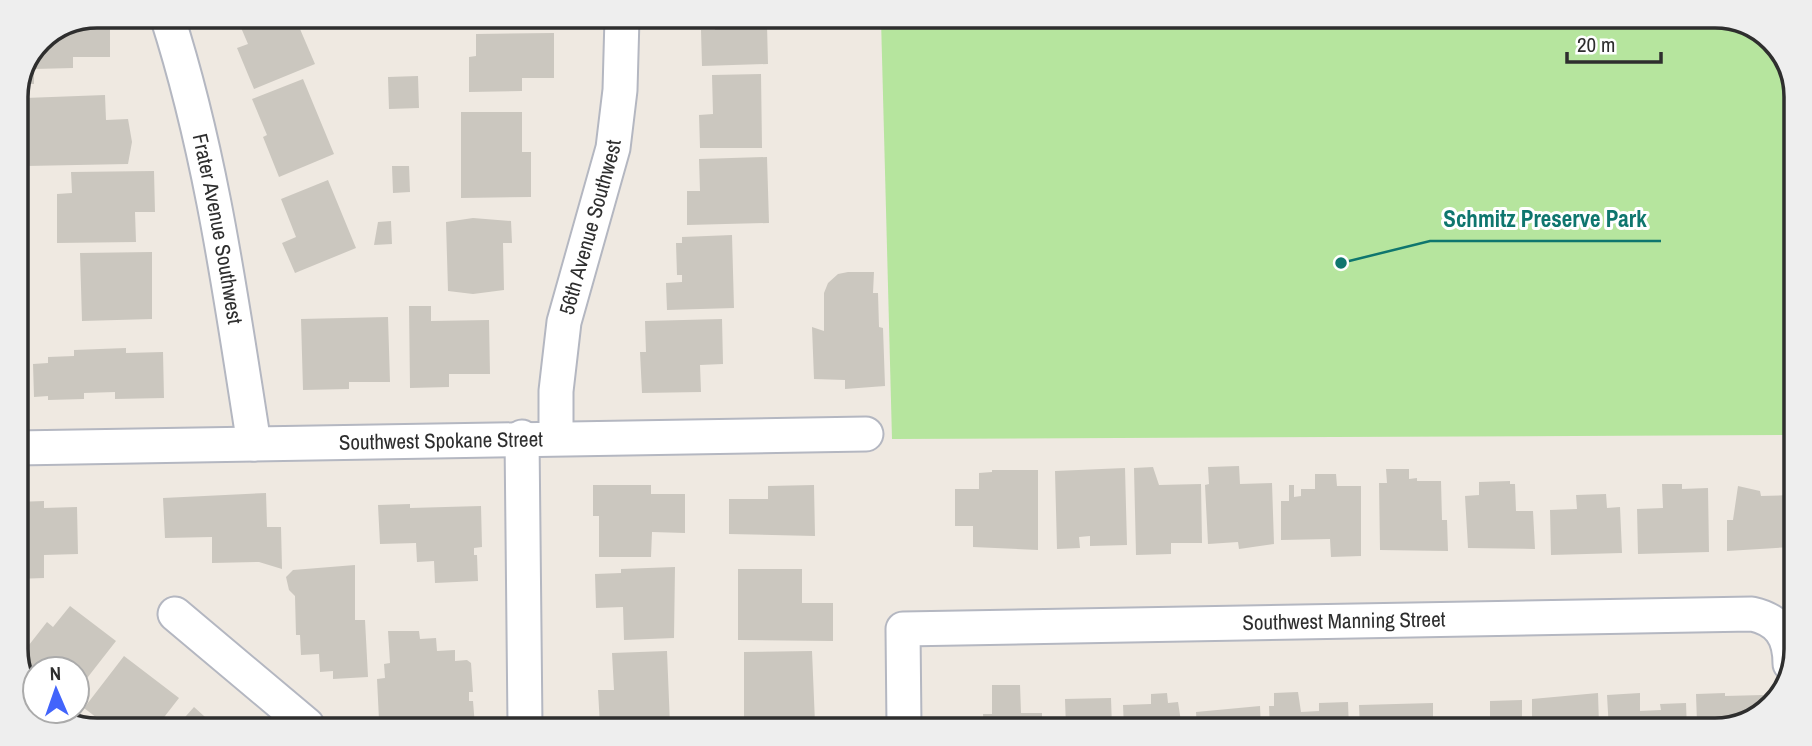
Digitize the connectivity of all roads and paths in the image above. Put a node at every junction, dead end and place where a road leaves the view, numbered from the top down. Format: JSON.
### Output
{"nodes":[{"id":1,"x":171,"y":28,"type":"edge"},
{"id":2,"x":622,"y":28,"type":"edge"},
{"id":3,"x":866,"y":434,"type":"dead end"},
{"id":4,"x":556,"y":437,"type":"junction"},
{"id":5,"x":522,"y":438,"type":"junction"},
{"id":6,"x":254,"y":444,"type":"junction"},
{"id":7,"x":28,"y":448,"type":"edge"},
{"id":8,"x":175,"y":614,"type":"dead end"},
{"id":9,"x":1784,"y":639,"type":"edge"},
{"id":10,"x":299,"y":718,"type":"edge"},
{"id":11,"x":525,"y":718,"type":"edge"},
{"id":12,"x":904,"y":718,"type":"edge"}],
"edges":[{"from":1,"to":6,"type":"street","name":"Frater Avenue Southwest"},
{"from":2,"to":4,"type":"street","name":"56th Avenue Southwest"},
{"from":3,"to":4,"type":"street","name":"Southwest Spokane Street"},
{"from":4,"to":5,"type":"street","name":"Southwest Spokane Street"},
{"from":5,"to":6,"type":"street","name":"Southwest Spokane Street"},
{"from":5,"to":11,"type":"street"},
{"from":6,"to":7,"type":"street","name":"Southwest Spokane Street"},
{"from":8,"to":10,"type":"street"},
{"from":9,"to":12,"type":"street","name":"Southwest Manning Street"}]}
